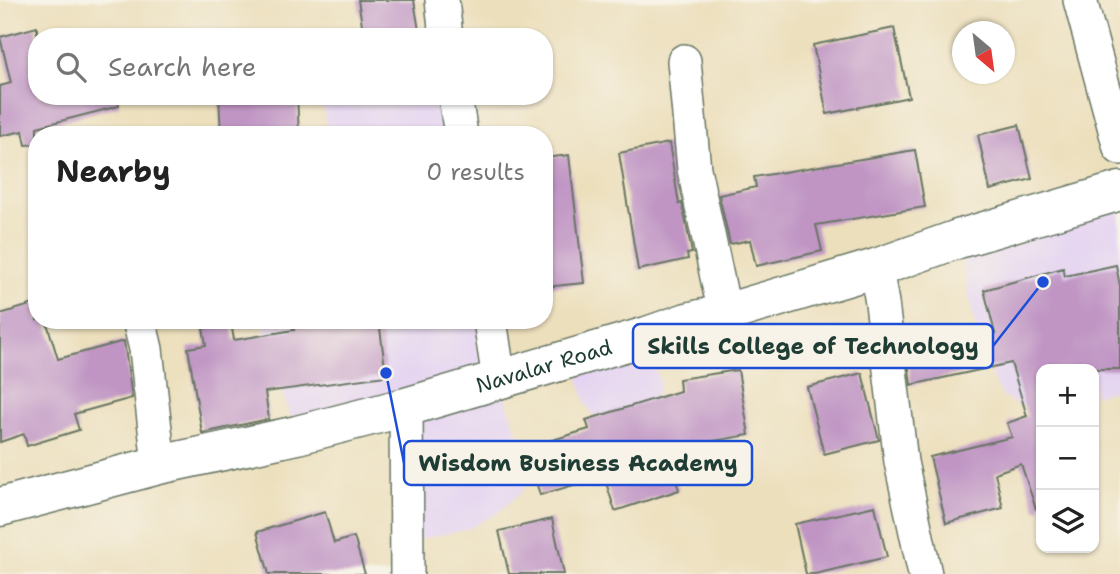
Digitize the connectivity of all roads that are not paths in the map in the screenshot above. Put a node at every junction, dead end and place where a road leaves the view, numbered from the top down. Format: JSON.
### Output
{"nodes":[{"id":1,"x":442,"y":0,"type":"edge"},
{"id":2,"x":1080,"y":0,"type":"edge"},
{"id":3,"x":445,"y":28,"type":"edge"},
{"id":4,"x":684,"y":61,"type":"dead end"},
{"id":5,"x":456,"y":105,"type":"edge"},
{"id":6,"x":460,"y":126,"type":"edge"},
{"id":7,"x":1120,"y":148,"type":"edge"},
{"id":8,"x":1120,"y":191,"type":"edge"},
{"id":9,"x":879,"y":285,"type":"junction"},
{"id":10,"x":726,"y":313,"type":"junction"},
{"id":11,"x":141,"y":329,"type":"edge"},
{"id":12,"x":491,"y":329,"type":"edge"},
{"id":13,"x":499,"y":380,"type":"junction"},
{"id":14,"x":406,"y":407,"type":"junction"},
{"id":15,"x":159,"y":465,"type":"junction"},
{"id":16,"x":0,"y":507,"type":"edge"},
{"id":17,"x":408,"y":574,"type":"edge"},
{"id":18,"x":925,"y":574,"type":"edge"}],
"edges":[{"from":1,"to":3,"type":"street"},
{"from":2,"to":7,"type":"street"},
{"from":4,"to":10,"type":"street"},
{"from":5,"to":6,"type":"street"},
{"from":8,"to":9,"type":"street","name":"Navalar Road"},
{"from":9,"to":10,"type":"street","name":"Navalar Road"},
{"from":9,"to":18,"type":"street"},
{"from":10,"to":13,"type":"street","name":"Navalar Road"},
{"from":11,"to":15,"type":"street"},
{"from":12,"to":13,"type":"street"},
{"from":13,"to":14,"type":"street","name":"Navalar Road"},
{"from":14,"to":15,"type":"street","name":"Navalar Road"},
{"from":14,"to":17,"type":"street"},
{"from":15,"to":16,"type":"street","name":"Navalar Road"}]}
